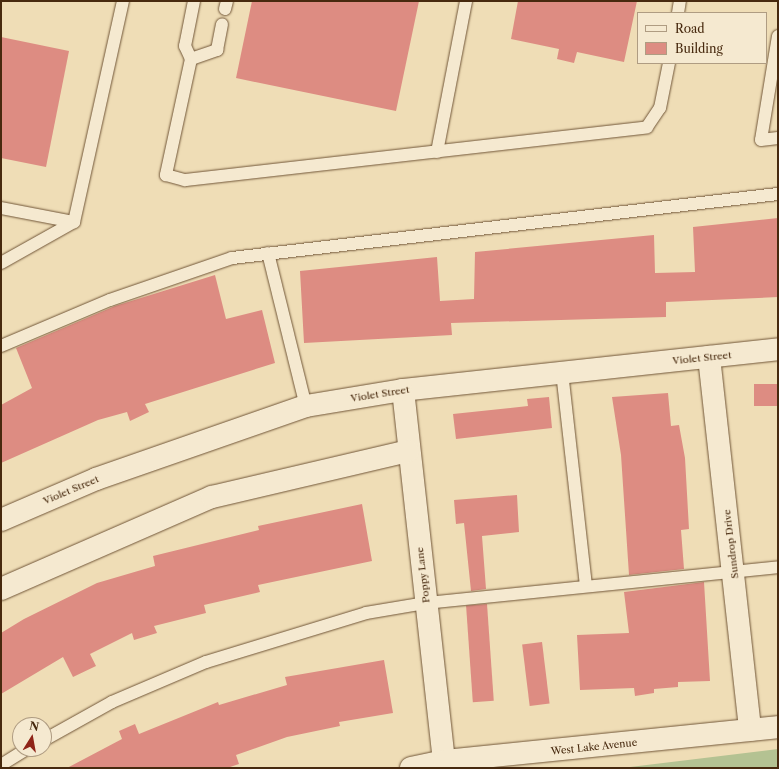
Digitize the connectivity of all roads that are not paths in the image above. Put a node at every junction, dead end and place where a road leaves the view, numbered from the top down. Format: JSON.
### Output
{"nodes":[{"id":1,"x":123,"y":1,"type":"edge"},
{"id":2,"x":194,"y":1,"type":"edge"},
{"id":3,"x":466,"y":1,"type":"edge"},
{"id":4,"x":680,"y":1,"type":"edge"},
{"id":5,"x":678,"y":12,"type":"edge"},
{"id":6,"x":222,"y":24,"type":"dead end"},
{"id":7,"x":778,"y":36,"type":"edge"},
{"id":8,"x":191,"y":59,"type":"junction"},
{"id":9,"x":669,"y":64,"type":"edge"},
{"id":10,"x":778,"y":138,"type":"edge"},
{"id":11,"x":438,"y":152,"type":"junction"},
{"id":12,"x":778,"y":194,"type":"edge"},
{"id":13,"x":1,"y":208,"type":"edge"},
{"id":14,"x":74,"y":222,"type":"junction"},
{"id":15,"x":268,"y":253,"type":"junction"},
{"id":16,"x":1,"y":263,"type":"edge"},
{"id":17,"x":1,"y":346,"type":"edge"},
{"id":18,"x":778,"y":349,"type":"edge"},
{"id":19,"x":708,"y":357,"type":"junction"},
{"id":20,"x":562,"y":372,"type":"junction"},
{"id":21,"x":403,"y":390,"type":"junction"},
{"id":22,"x":306,"y":406,"type":"junction"},
{"id":23,"x":408,"y":451,"type":"junction"},
{"id":24,"x":1,"y":520,"type":"edge"},
{"id":25,"x":778,"y":567,"type":"edge"},
{"id":26,"x":735,"y":571,"type":"junction"},
{"id":27,"x":586,"y":586,"type":"junction"},
{"id":28,"x":1,"y":588,"type":"edge"},
{"id":29,"x":426,"y":603,"type":"junction"},
{"id":30,"x":778,"y":727,"type":"edge"},
{"id":31,"x":750,"y":730,"type":"junction"},
{"id":32,"x":52,"y":736,"type":"edge"},
{"id":33,"x":14,"y":757,"type":"edge"},
{"id":34,"x":444,"y":764,"type":"edge"},
{"id":35,"x":1,"y":765,"type":"edge"},
{"id":36,"x":411,"y":768,"type":"edge"}],
"edges":[{"from":1,"to":14,"type":"lane"},
{"from":2,"to":8,"type":"lane"},
{"from":3,"to":11,"type":"lane"},
{"from":4,"to":5,"type":"lane"},
{"from":6,"to":8,"type":"lane"},
{"from":7,"to":10,"type":"lane"},
{"from":8,"to":11,"type":"lane"},
{"from":9,"to":11,"type":"lane"},
{"from":12,"to":15,"type":"lane"},
{"from":13,"to":14,"type":"lane"},
{"from":14,"to":16,"type":"lane"},
{"from":15,"to":17,"type":"lane"},
{"from":15,"to":22,"type":"lane"},
{"from":18,"to":19,"type":"street","name":"Violet Street"},
{"from":19,"to":20,"type":"street","name":"Violet Street"},
{"from":19,"to":26,"type":"street","name":"Sundrop Drive"},
{"from":20,"to":21,"type":"street","name":"Violet Street"},
{"from":20,"to":27,"type":"lane"},
{"from":21,"to":22,"type":"street","name":"Violet Street"},
{"from":21,"to":23,"type":"street","name":"Poppy Lane"},
{"from":22,"to":24,"type":"street","name":"Violet Street"},
{"from":23,"to":28,"type":"street"},
{"from":23,"to":29,"type":"street","name":"Poppy Lane"},
{"from":25,"to":26,"type":"lane"},
{"from":26,"to":27,"type":"lane"},
{"from":26,"to":31,"type":"street","name":"Sundrop Drive"},
{"from":27,"to":29,"type":"lane"},
{"from":29,"to":32,"type":"lane"},
{"from":29,"to":34,"type":"street","name":"Poppy Lane"},
{"from":30,"to":31,"type":"street","name":"West Lake Avenue"},
{"from":31,"to":34,"type":"street","name":"West Lake Avenue"},
{"from":33,"to":35,"type":"lane"},
{"from":34,"to":36,"type":"street","name":"West Lake Avenue"}]}
